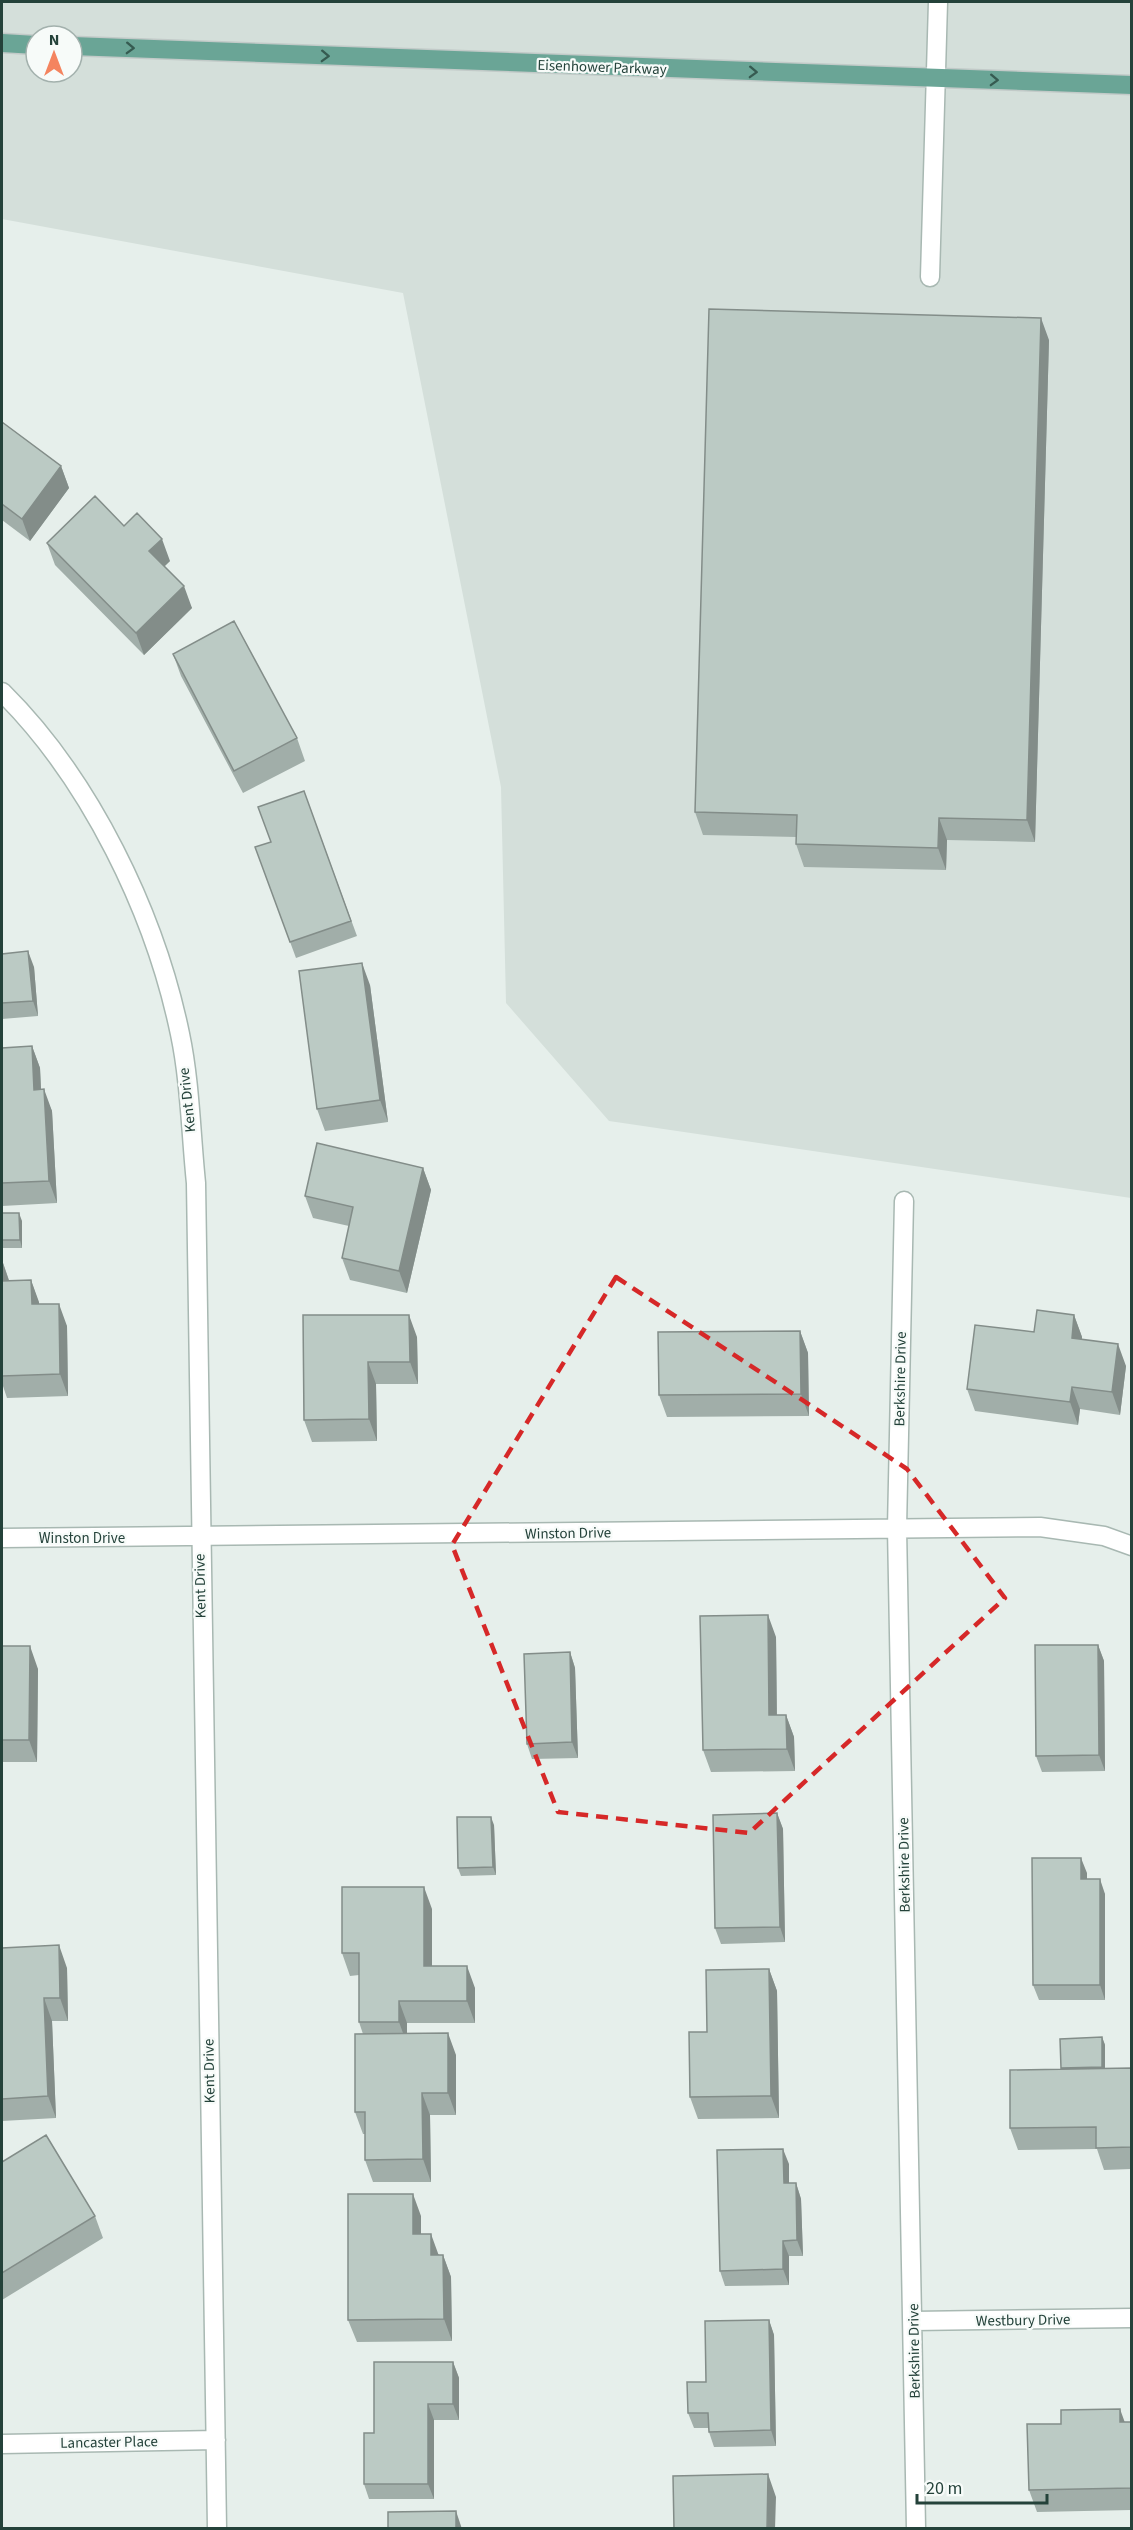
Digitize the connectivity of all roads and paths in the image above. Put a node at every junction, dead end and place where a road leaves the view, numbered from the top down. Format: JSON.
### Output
{"nodes":[{"id":1,"x":938,"y":2,"type":"edge"},
{"id":2,"x":2,"y":44,"type":"edge"},
{"id":3,"x":24,"y":45,"type":"edge"},
{"id":4,"x":84,"y":46,"type":"edge"},
{"id":5,"x":936,"y":78,"type":"junction"},
{"id":6,"x":1131,"y":85,"type":"edge"},
{"id":7,"x":930,"y":277,"type":"dead end"},
{"id":8,"x":2,"y":692,"type":"edge"},
{"id":9,"x":904,"y":1201,"type":"dead end"},
{"id":10,"x":897,"y":1528,"type":"junction"},
{"id":11,"x":200,"y":1537,"type":"junction"},
{"id":12,"x":2,"y":1538,"type":"edge"},
{"id":13,"x":1131,"y":1546,"type":"edge"},
{"id":14,"x":1131,"y":2318,"type":"edge"},
{"id":15,"x":914,"y":2321,"type":"junction"},
{"id":16,"x":216,"y":2440,"type":"junction"},
{"id":17,"x":2,"y":2444,"type":"edge"},
{"id":18,"x":217,"y":2529,"type":"edge"},
{"id":19,"x":916,"y":2529,"type":"edge"}],
"edges":[{"from":1,"to":5,"type":"street"},
{"from":2,"to":3,"type":"main road"},
{"from":4,"to":5,"type":"main road","name":"Eisenhower Parkway","one_way":true},
{"from":5,"to":6,"type":"main road","name":"Eisenhower Parkway","one_way":true},
{"from":5,"to":7,"type":"street"},
{"from":8,"to":11,"type":"street","name":"Kent Drive"},
{"from":9,"to":10,"type":"street","name":"Berkshire Drive"},
{"from":10,"to":11,"type":"street","name":"Winston Drive"},
{"from":10,"to":13,"type":"street","name":"Winston Drive"},
{"from":10,"to":15,"type":"street","name":"Berkshire Drive"},
{"from":11,"to":12,"type":"street","name":"Winston Drive"},
{"from":11,"to":16,"type":"street","name":"Kent Drive"},
{"from":14,"to":15,"type":"street","name":"Westbury Drive"},
{"from":15,"to":19,"type":"street","name":"Berkshire Drive"},
{"from":16,"to":17,"type":"street","name":"Lancaster Place"},
{"from":16,"to":18,"type":"street","name":"Kent Drive"}]}
